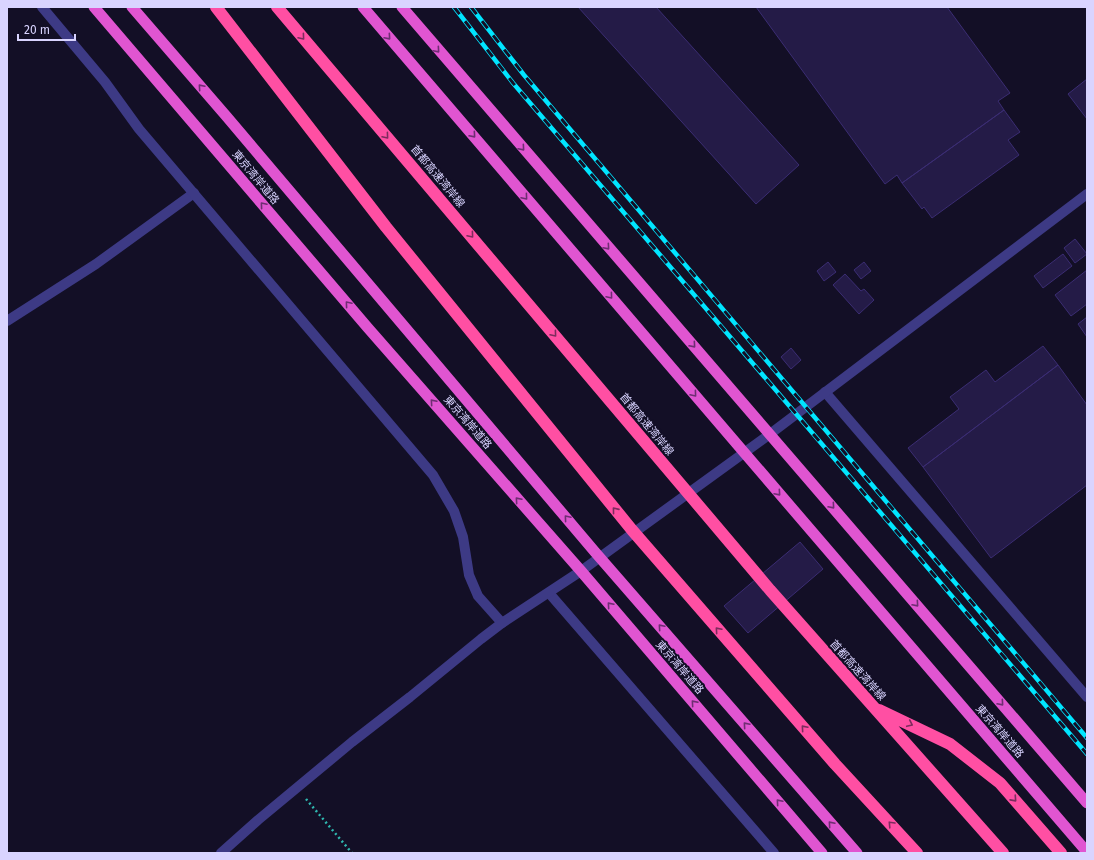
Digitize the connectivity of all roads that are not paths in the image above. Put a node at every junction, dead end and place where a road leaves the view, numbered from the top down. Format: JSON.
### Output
{"nodes":[{"id":1,"x":42,"y":7,"type":"edge"},
{"id":2,"x":94,"y":7,"type":"edge"},
{"id":3,"x":132,"y":7,"type":"edge"},
{"id":4,"x":216,"y":7,"type":"edge"},
{"id":5,"x":277,"y":7,"type":"edge"},
{"id":6,"x":363,"y":7,"type":"edge"},
{"id":7,"x":402,"y":7,"type":"edge"},
{"id":8,"x":194,"y":193,"type":"junction"},
{"id":9,"x":1087,"y":194,"type":"edge"},
{"id":10,"x":7,"y":321,"type":"edge"},
{"id":11,"x":825,"y":392,"type":"junction"},
{"id":12,"x":770,"y":434,"type":"junction"},
{"id":13,"x":581,"y":571,"type":"junction"},
{"id":14,"x":549,"y":593,"type":"junction"},
{"id":15,"x":502,"y":623,"type":"junction"},
{"id":16,"x":1087,"y":697,"type":"edge"},
{"id":17,"x":874,"y":708,"type":"junction"},
{"id":18,"x":1087,"y":803,"type":"edge"},
{"id":19,"x":1087,"y":852,"type":"edge"},
{"id":20,"x":221,"y":853,"type":"edge"},
{"id":21,"x":774,"y":853,"type":"edge"},
{"id":22,"x":822,"y":853,"type":"edge"},
{"id":23,"x":857,"y":853,"type":"edge"},
{"id":24,"x":917,"y":853,"type":"edge"},
{"id":25,"x":1003,"y":853,"type":"edge"},
{"id":26,"x":1061,"y":853,"type":"edge"}],
"edges":[{"from":1,"to":8,"type":"street"},
{"from":13,"to":2,"type":"highway","name":"東京湾岸道路","one_way":true},
{"from":23,"to":3,"type":"highway","name":"東京湾岸道路","one_way":true},
{"from":24,"to":4,"type":"highway","one_way":true},
{"from":5,"to":17,"type":"highway","name":"首都高速湾岸線","one_way":true},
{"from":6,"to":19,"type":"highway","name":"東京湾岸道路","one_way":true},
{"from":7,"to":12,"type":"highway","name":"東京湾岸道路","one_way":true},
{"from":8,"to":10,"type":"street"},
{"from":8,"to":15,"type":"street"},
{"from":9,"to":11,"type":"street"},
{"from":11,"to":12,"type":"street"},
{"from":11,"to":16,"type":"street"},
{"from":12,"to":13,"type":"street"},
{"from":12,"to":18,"type":"highway","name":"東京湾岸道路","one_way":true},
{"from":13,"to":14,"type":"street"},
{"from":22,"to":13,"type":"highway","name":"東京湾岸道路","one_way":true},
{"from":14,"to":15,"type":"street"},
{"from":14,"to":21,"type":"street"},
{"from":15,"to":20,"type":"street"},
{"from":17,"to":25,"type":"highway","name":"首都高速湾岸線"},
{"from":17,"to":26,"type":"highway","one_way":true}]}
